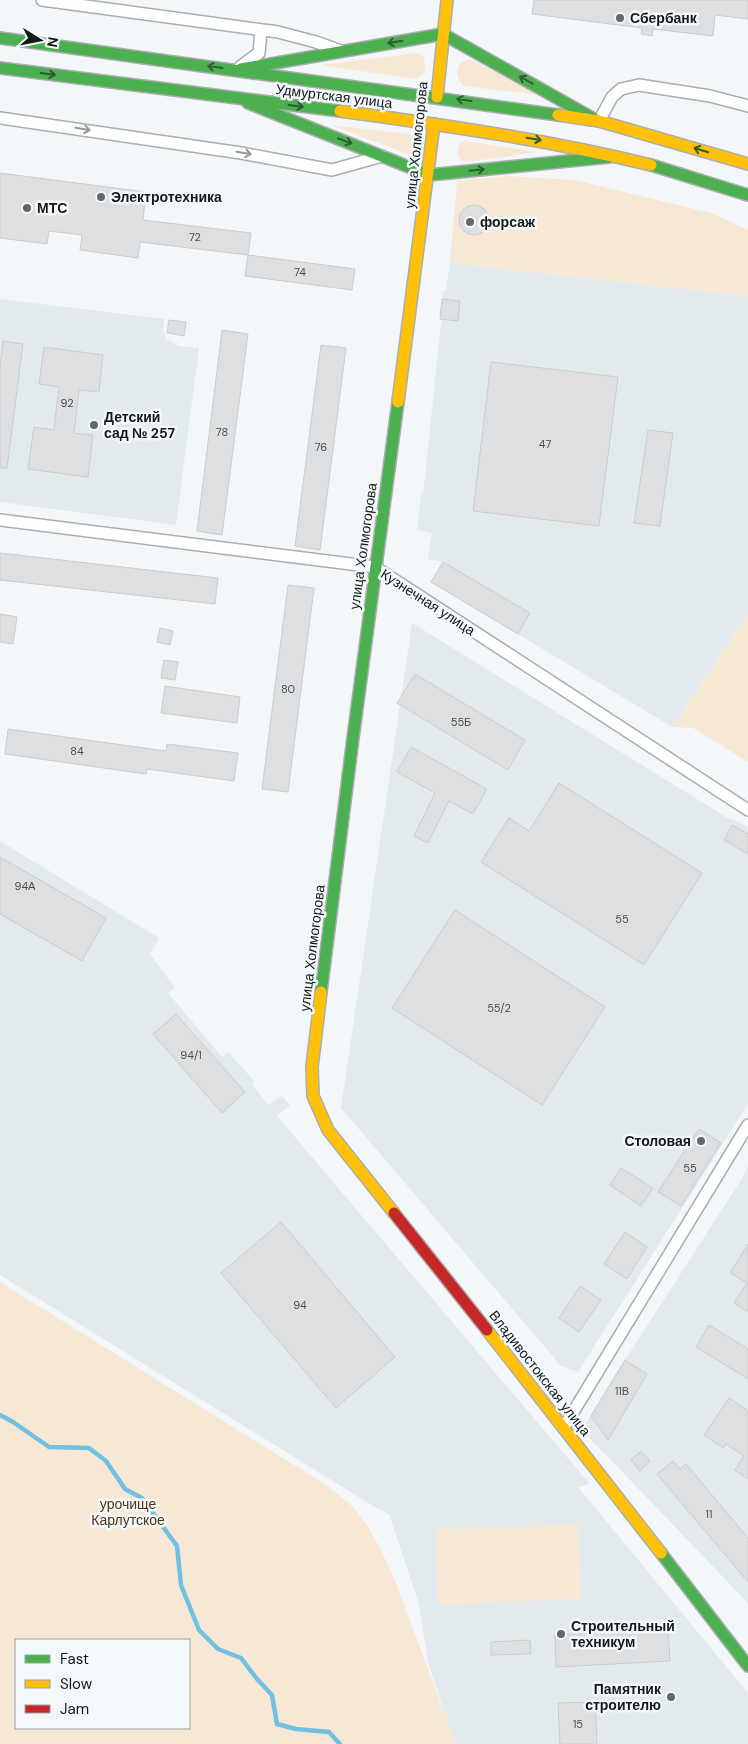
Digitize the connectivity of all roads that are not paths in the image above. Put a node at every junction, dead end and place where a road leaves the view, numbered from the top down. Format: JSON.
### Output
{"nodes":[{"id":1,"x":42,"y":0,"type":"edge"},
{"id":2,"x":447,"y":0,"type":"edge"},
{"id":3,"x":261,"y":31,"type":"junction"},
{"id":4,"x":443,"y":34,"type":"junction"},
{"id":5,"x":0,"y":38,"type":"edge"},
{"id":6,"x":341,"y":51,"type":"junction"},
{"id":7,"x":0,"y":68,"type":"edge"},
{"id":8,"x":236,"y":70,"type":"junction"},
{"id":9,"x":235,"y":98,"type":"junction"},
{"id":10,"x":748,"y":106,"type":"edge"},
{"id":11,"x":436,"y":110,"type":"junction"},
{"id":12,"x":0,"y":118,"type":"edge"},
{"id":13,"x":599,"y":121,"type":"junction"},
{"id":14,"x":382,"y":156,"type":"junction"},
{"id":15,"x":620,"y":156,"type":"junction"},
{"id":16,"x":748,"y":164,"type":"edge"},
{"id":17,"x":429,"y":175,"type":"junction"},
{"id":18,"x":748,"y":194,"type":"edge"},
{"id":19,"x":0,"y":520,"type":"edge"},
{"id":20,"x":375,"y":567,"type":"junction"},
{"id":21,"x":748,"y":810,"type":"edge"},
{"id":22,"x":313,"y":1096,"type":"joint"},
{"id":23,"x":748,"y":1125,"type":"edge"},
{"id":24,"x":564,"y":1427,"type":"junction"},
{"id":25,"x":748,"y":1666,"type":"edge"}],
"edges":[{"from":1,"to":3,"type":"street"},
{"from":2,"to":4,"type":"street","name":"улица Холмогорова"},
{"from":3,"to":6,"type":"street"},
{"from":3,"to":8,"type":"street"},
{"from":4,"to":6,"type":"street","one_way":true},
{"from":4,"to":11,"type":"street","name":"улица Холмогорова"},
{"from":13,"to":4,"type":"street","one_way":true},
{"from":8,"to":5,"type":"street","name":"Удмуртская улица","one_way":true},
{"from":6,"to":8,"type":"street"},
{"from":7,"to":9,"type":"street","name":"Удмуртская улица","one_way":true},
{"from":8,"to":11,"type":"street","name":"Удмуртская улица"},
{"from":9,"to":11,"type":"street","name":"Удмуртская улица","one_way":true},
{"from":9,"to":14,"type":"street","one_way":true},
{"from":10,"to":13,"type":"street"},
{"from":13,"to":11,"type":"street","name":"Удмуртская улица","one_way":true},
{"from":11,"to":15,"type":"street","name":"Удмуртская улица","one_way":true},
{"from":11,"to":17,"type":"street","name":"улица Холмогорова"},
{"from":12,"to":14,"type":"street","one_way":true},
{"from":16,"to":13,"type":"street","name":"Удмуртская улица","one_way":true},
{"from":14,"to":17,"type":"street"},
{"from":17,"to":15,"type":"street","one_way":true},
{"from":15,"to":18,"type":"street","name":"Удмуртская улица"},
{"from":17,"to":20,"type":"street","name":"улица Холмогорова"},
{"from":19,"to":20,"type":"street","name":"Кузнечная улица"},
{"from":20,"to":21,"type":"street","name":"Кузнечная улица"},
{"from":20,"to":22,"type":"street","name":"улица Холмогорова"},
{"from":22,"to":24,"type":"street","name":"Владивостокская улица"},
{"from":23,"to":24,"type":"street"},
{"from":24,"to":25,"type":"street","name":"Владивостокская улица"}]}
